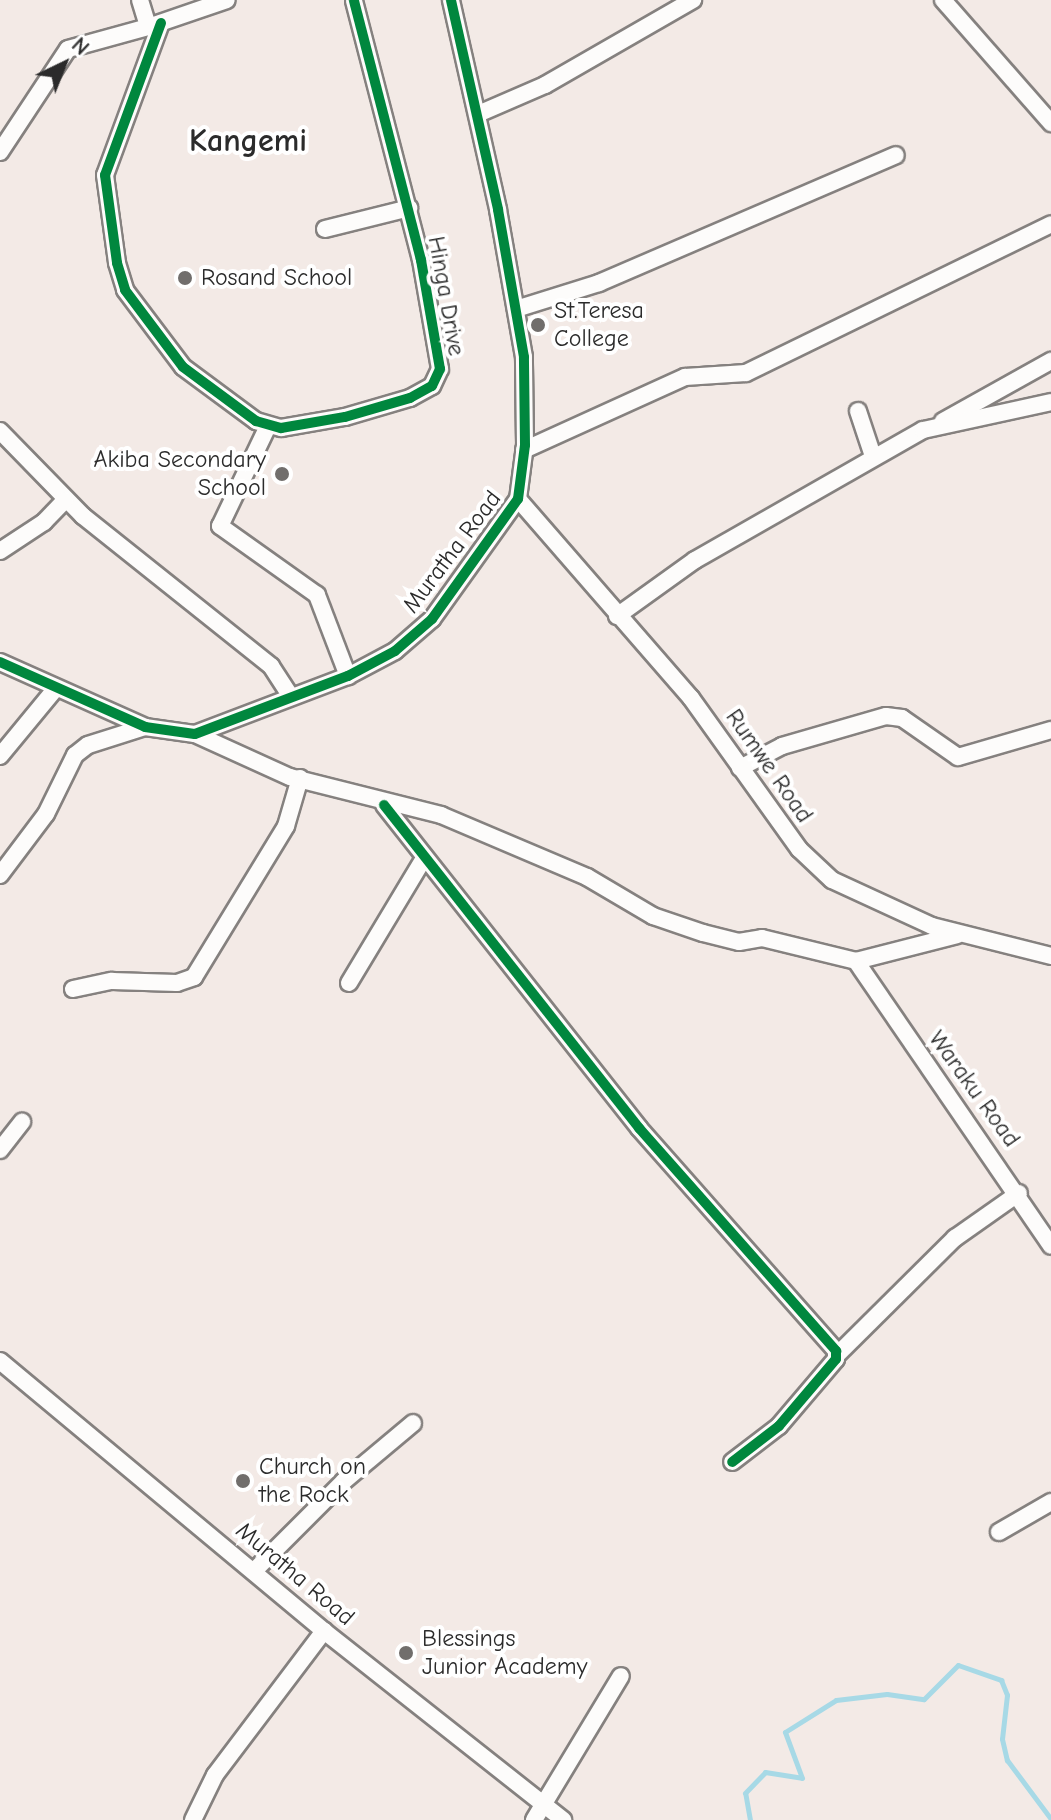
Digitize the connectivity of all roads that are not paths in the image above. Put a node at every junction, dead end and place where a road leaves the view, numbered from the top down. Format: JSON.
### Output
{"nodes":[{"id":1,"x":140,"y":0,"type":"edge"},
{"id":2,"x":227,"y":0,"type":"edge"},
{"id":3,"x":354,"y":0,"type":"edge"},
{"id":4,"x":451,"y":0,"type":"edge"},
{"id":5,"x":693,"y":0,"type":"edge"},
{"id":6,"x":943,"y":0,"type":"edge"},
{"id":7,"x":154,"y":25,"type":"junction"},
{"id":8,"x":478,"y":114,"type":"junction"},
{"id":9,"x":1051,"y":123,"type":"edge"},
{"id":10,"x":0,"y":152,"type":"edge"},
{"id":11,"x":896,"y":155,"type":"dead end"},
{"id":12,"x":409,"y":208,"type":"junction"},
{"id":13,"x":1051,"y":224,"type":"edge"},
{"id":14,"x":325,"y":229,"type":"dead end"},
{"id":15,"x":516,"y":309,"type":"junction"},
{"id":16,"x":1051,"y":361,"type":"edge"},
{"id":17,"x":1051,"y":402,"type":"edge"},
{"id":18,"x":858,"y":411,"type":"dead end"},
{"id":19,"x":268,"y":426,"type":"junction"},
{"id":20,"x":935,"y":426,"type":"junction"},
{"id":21,"x":0,"y":431,"type":"edge"},
{"id":22,"x":524,"y":450,"type":"junction"},
{"id":23,"x":873,"y":456,"type":"junction"},
{"id":24,"x":518,"y":499,"type":"junction"},
{"id":25,"x":65,"y":500,"type":"junction"},
{"id":26,"x":0,"y":551,"type":"edge"},
{"id":27,"x":617,"y":616,"type":"junction"},
{"id":28,"x":0,"y":662,"type":"edge"},
{"id":29,"x":348,"y":676,"type":"junction"},
{"id":30,"x":56,"y":688,"type":"junction"},
{"id":31,"x":290,"y":695,"type":"junction"},
{"id":32,"x":145,"y":727,"type":"junction"},
{"id":33,"x":1051,"y":730,"type":"edge"},
{"id":34,"x":195,"y":734,"type":"junction"},
{"id":35,"x":0,"y":756,"type":"edge"},
{"id":36,"x":740,"y":768,"type":"junction"},
{"id":37,"x":300,"y":778,"type":"junction"},
{"id":38,"x":384,"y":805,"type":"junction"},
{"id":39,"x":423,"y":860,"type":"junction"},
{"id":40,"x":0,"y":875,"type":"edge"},
{"id":41,"x":957,"y":935,"type":"junction"},
{"id":42,"x":1051,"y":956,"type":"edge"},
{"id":43,"x":856,"y":961,"type":"junction"},
{"id":44,"x":349,"y":983,"type":"dead end"},
{"id":45,"x":73,"y":989,"type":"dead end"},
{"id":46,"x":22,"y":1122,"type":"dead end"},
{"id":47,"x":0,"y":1150,"type":"edge"},
{"id":48,"x":1019,"y":1193,"type":"junction"},
{"id":49,"x":1051,"y":1246,"type":"edge"},
{"id":50,"x":838,"y":1354,"type":"junction"},
{"id":51,"x":0,"y":1361,"type":"edge"},
{"id":52,"x":413,"y":1423,"type":"dead end"},
{"id":53,"x":732,"y":1462,"type":"dead end"},
{"id":54,"x":1051,"y":1502,"type":"edge"},
{"id":55,"x":999,"y":1532,"type":"dead end"},
{"id":56,"x":255,"y":1570,"type":"junction"},
{"id":57,"x":324,"y":1631,"type":"junction"},
{"id":58,"x":621,"y":1676,"type":"dead end"},
{"id":59,"x":538,"y":1812,"type":"edge"},
{"id":60,"x":193,"y":1820,"type":"edge"},
{"id":61,"x":563,"y":1820,"type":"edge"}],
"edges":[{"from":1,"to":7,"type":"street"},
{"from":2,"to":7,"type":"street"},
{"from":3,"to":12,"type":"street","name":"Hinga Drive"},
{"from":4,"to":8,"type":"street","name":"Muratha Road"},
{"from":5,"to":8,"type":"street"},
{"from":6,"to":9,"type":"street"},
{"from":7,"to":10,"type":"street"},
{"from":7,"to":19,"type":"street"},
{"from":8,"to":15,"type":"street","name":"Muratha Road"},
{"from":11,"to":15,"type":"street"},
{"from":12,"to":14,"type":"street"},
{"from":12,"to":19,"type":"street","name":"Hinga Drive"},
{"from":13,"to":22,"type":"street"},
{"from":15,"to":22,"type":"street","name":"Muratha Road"},
{"from":16,"to":20,"type":"street"},
{"from":17,"to":20,"type":"street"},
{"from":18,"to":23,"type":"street"},
{"from":19,"to":29,"type":"street"},
{"from":20,"to":23,"type":"street"},
{"from":21,"to":25,"type":"street"},
{"from":22,"to":24,"type":"street","name":"Muratha Road"},
{"from":23,"to":27,"type":"street"},
{"from":24,"to":27,"type":"street","name":"Rumwe Road"},
{"from":24,"to":29,"type":"street","name":"Muratha Road"},
{"from":25,"to":26,"type":"street"},
{"from":25,"to":31,"type":"street"},
{"from":27,"to":36,"type":"street","name":"Rumwe Road"},
{"from":28,"to":30,"type":"street"},
{"from":29,"to":31,"type":"street","name":"Muratha Road"},
{"from":30,"to":32,"type":"street"},
{"from":30,"to":35,"type":"street"},
{"from":31,"to":34,"type":"street","name":"Muratha Road"},
{"from":32,"to":34,"type":"street"},
{"from":32,"to":40,"type":"street"},
{"from":33,"to":36,"type":"street"},
{"from":34,"to":37,"type":"street"},
{"from":36,"to":41,"type":"street","name":"Rumwe Road"},
{"from":37,"to":38,"type":"street"},
{"from":37,"to":45,"type":"street"},
{"from":38,"to":39,"type":"street"},
{"from":38,"to":43,"type":"street"},
{"from":39,"to":44,"type":"street"},
{"from":39,"to":50,"type":"street"},
{"from":41,"to":42,"type":"street","name":"Rumwe Road"},
{"from":41,"to":43,"type":"street"},
{"from":43,"to":48,"type":"street","name":"Waraku Road"},
{"from":46,"to":47,"type":"street"},
{"from":48,"to":49,"type":"street","name":"Waraku Road"},
{"from":48,"to":50,"type":"street"},
{"from":50,"to":53,"type":"street"},
{"from":51,"to":56,"type":"street","name":"Muratha Road"},
{"from":52,"to":56,"type":"street"},
{"from":54,"to":55,"type":"street"},
{"from":56,"to":57,"type":"street","name":"Muratha Road"},
{"from":57,"to":59,"type":"street","name":"Muratha Road"},
{"from":57,"to":60,"type":"street"},
{"from":58,"to":59,"type":"street"},
{"from":59,"to":61,"type":"street","name":"Muratha Road"}]}
